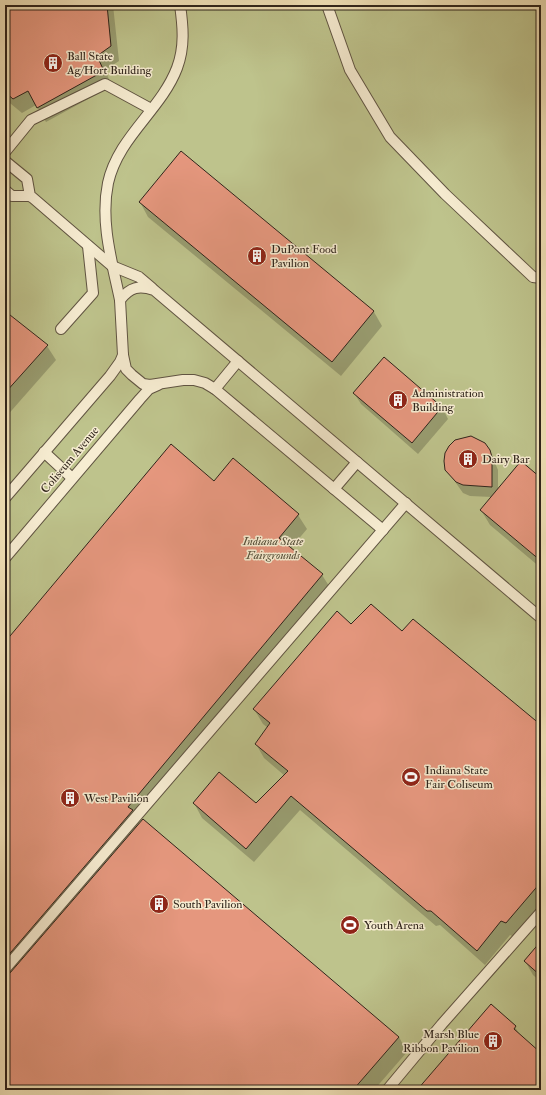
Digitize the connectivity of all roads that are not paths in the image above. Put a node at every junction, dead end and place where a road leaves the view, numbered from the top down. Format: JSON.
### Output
{"nodes":[{"id":1,"x":180,"y":5,"type":"edge"},
{"id":2,"x":327,"y":5,"type":"edge"},
{"id":3,"x":151,"y":109,"type":"junction"},
{"id":4,"x":5,"y":152,"type":"edge"},
{"id":5,"x":5,"y":160,"type":"edge"},
{"id":6,"x":5,"y":190,"type":"edge"},
{"id":7,"x":30,"y":196,"type":"junction"},
{"id":8,"x":88,"y":246,"type":"junction"},
{"id":9,"x":112,"y":266,"type":"junction"},
{"id":10,"x":541,"y":278,"type":"edge"},
{"id":11,"x":154,"y":290,"type":"junction"},
{"id":12,"x":120,"y":300,"type":"junction"},
{"id":13,"x":61,"y":329,"type":"dead end"},
{"id":14,"x":123,"y":355,"type":"junction"},
{"id":15,"x":238,"y":360,"type":"junction"},
{"id":16,"x":159,"y":384,"type":"junction"},
{"id":17,"x":215,"y":389,"type":"junction"},
{"id":18,"x":44,"y":452,"type":"junction"},
{"id":19,"x":357,"y":462,"type":"junction"},
{"id":20,"x":72,"y":478,"type":"junction"},
{"id":21,"x":334,"y":488,"type":"junction"},
{"id":22,"x":5,"y":498,"type":"edge"},
{"id":23,"x":406,"y":503,"type":"junction"},
{"id":24,"x":383,"y":530,"type":"junction"},
{"id":25,"x":5,"y":558,"type":"edge"},
{"id":26,"x":541,"y":618,"type":"edge"},
{"id":27,"x":541,"y":912,"type":"edge"},
{"id":28,"x":5,"y":969,"type":"edge"},
{"id":29,"x":387,"y":1090,"type":"edge"}],
"edges":[{"from":1,"to":3,"type":"lane"},
{"from":2,"to":10,"type":"lane"},
{"from":3,"to":4,"type":"lane"},
{"from":3,"to":9,"type":"lane"},
{"from":5,"to":7,"type":"lane"},
{"from":6,"to":7,"type":"lane"},
{"from":7,"to":8,"type":"lane"},
{"from":8,"to":9,"type":"lane"},
{"from":8,"to":13,"type":"lane"},
{"from":9,"to":11,"type":"lane"},
{"from":9,"to":12,"type":"lane"},
{"from":11,"to":12,"type":"lane"},
{"from":11,"to":15,"type":"lane"},
{"from":12,"to":14,"type":"lane"},
{"from":14,"to":16,"type":"lane"},
{"from":14,"to":18,"type":"lane","name":"Coliseum Avenue"},
{"from":15,"to":17,"type":"lane"},
{"from":15,"to":19,"type":"lane"},
{"from":16,"to":17,"type":"lane"},
{"from":16,"to":20,"type":"lane","name":"Coliseum Avenue"},
{"from":17,"to":21,"type":"lane"},
{"from":18,"to":20,"type":"lane"},
{"from":18,"to":22,"type":"lane","name":"Coliseum Avenue"},
{"from":19,"to":21,"type":"lane"},
{"from":19,"to":23,"type":"lane"},
{"from":20,"to":25,"type":"lane","name":"Coliseum Avenue"},
{"from":21,"to":24,"type":"lane"},
{"from":23,"to":24,"type":"lane"},
{"from":23,"to":26,"type":"lane"},
{"from":24,"to":28,"type":"lane"},
{"from":27,"to":29,"type":"lane"}]}
